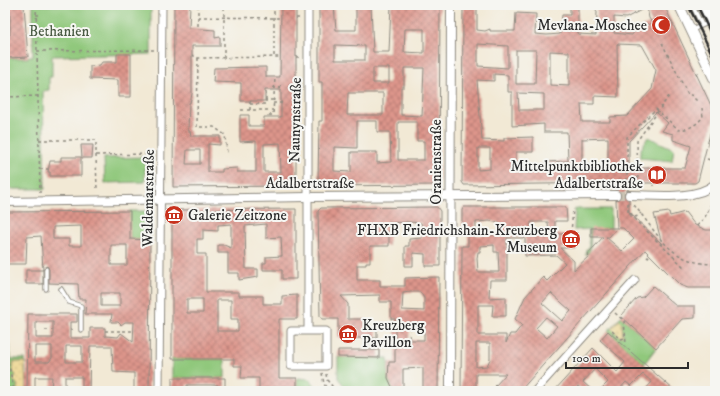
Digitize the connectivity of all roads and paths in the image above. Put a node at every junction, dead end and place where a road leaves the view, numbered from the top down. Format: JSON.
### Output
{"nodes":[{"id":1,"x":36,"y":5,"type":"edge"},
{"id":2,"x":162,"y":5,"type":"edge"},
{"id":3,"x":198,"y":5,"type":"edge"},
{"id":4,"x":274,"y":5,"type":"edge"},
{"id":5,"x":308,"y":5,"type":"edge"},
{"id":6,"x":451,"y":5,"type":"edge"},
{"id":7,"x":679,"y":5,"type":"edge"},
{"id":8,"x":692,"y":5,"type":"edge"},
{"id":9,"x":703,"y":5,"type":"edge"},
{"id":10,"x":224,"y":7,"type":"dead end"},
{"id":11,"x":40,"y":14,"type":"dead end"},
{"id":12,"x":36,"y":15,"type":"junction"},
{"id":13,"x":198,"y":17,"type":"junction"},
{"id":14,"x":224,"y":17,"type":"junction"},
{"id":15,"x":274,"y":17,"type":"junction"},
{"id":16,"x":280,"y":18,"type":"dead end"},
{"id":17,"x":713,"y":24,"type":"edge"},
{"id":18,"x":36,"y":25,"type":"junction"},
{"id":19,"x":40,"y":25,"type":"dead end"},
{"id":20,"x":702,"y":25,"type":"junction"},
{"id":21,"x":198,"y":26,"type":"dead end"},
{"id":22,"x":691,"y":30,"type":"junction"},
{"id":23,"x":662,"y":43,"type":"dead end"},
{"id":24,"x":67,"y":48,"type":"dead end"},
{"id":25,"x":108,"y":48,"type":"dead end"},
{"id":26,"x":162,"y":50,"type":"junction"},
{"id":27,"x":37,"y":51,"type":"junction"},
{"id":28,"x":67,"y":51,"type":"junction"},
{"id":29,"x":108,"y":51,"type":"junction"},
{"id":30,"x":192,"y":55,"type":"dead end"},
{"id":31,"x":280,"y":57,"type":"dead end"},
{"id":32,"x":198,"y":58,"type":"junction"},
{"id":33,"x":224,"y":58,"type":"junction"},
{"id":34,"x":274,"y":58,"type":"junction"},
{"id":35,"x":699,"y":72,"type":"dead end"},
{"id":36,"x":696,"y":74,"type":"dead end"},
{"id":37,"x":275,"y":77,"type":"dead end"},
{"id":38,"x":715,"y":81,"type":"edge"},
{"id":39,"x":281,"y":84,"type":"dead end"},
{"id":40,"x":274,"y":88,"type":"junction"},
{"id":41,"x":266,"y":92,"type":"dead end"},
{"id":42,"x":38,"y":96,"type":"junction"},
{"id":43,"x":669,"y":96,"type":"dead end"},
{"id":44,"x":5,"y":97,"type":"edge"},
{"id":45,"x":266,"y":100,"type":"junction"},
{"id":46,"x":273,"y":102,"type":"junction"},
{"id":47,"x":698,"y":102,"type":"dead end"},
{"id":48,"x":282,"y":103,"type":"dead end"},
{"id":49,"x":702,"y":108,"type":"dead end"},
{"id":50,"x":241,"y":110,"type":"dead end"},
{"id":51,"x":250,"y":110,"type":"junction"},
{"id":52,"x":273,"y":110,"type":"junction"},
{"id":53,"x":269,"y":115,"type":"dead end"},
{"id":54,"x":39,"y":140,"type":"junction"},
{"id":55,"x":714,"y":149,"type":"edge"},
{"id":56,"x":227,"y":153,"type":"dead end"},
{"id":57,"x":152,"y":154,"type":"dead end"},
{"id":58,"x":96,"y":155,"type":"junction"},
{"id":59,"x":707,"y":159,"type":"dead end"},
{"id":60,"x":40,"y":169,"type":"junction"},
{"id":61,"x":48,"y":169,"type":"dead end"},
{"id":62,"x":715,"y":184,"type":"edge"},
{"id":63,"x":638,"y":185,"type":"dead end"},
{"id":64,"x":97,"y":191,"type":"dead end"},
{"id":65,"x":628,"y":194,"type":"junction"},
{"id":66,"x":616,"y":195,"type":"tunnel mouth"},
{"id":67,"x":450,"y":196,"type":"junction"},
{"id":68,"x":307,"y":197,"type":"junction"},
{"id":69,"x":161,"y":199,"type":"junction"},
{"id":70,"x":5,"y":202,"type":"edge"},
{"id":71,"x":41,"y":202,"type":"junction"},
{"id":72,"x":711,"y":204,"type":"dead end"},
{"id":73,"x":634,"y":205,"type":"dead end"},
{"id":74,"x":573,"y":209,"type":"dead end"},
{"id":75,"x":629,"y":213,"type":"junction"},
{"id":76,"x":641,"y":213,"type":"junction"},
{"id":77,"x":697,"y":226,"type":"dead end"},
{"id":78,"x":571,"y":233,"type":"dead end"},
{"id":79,"x":662,"y":241,"type":"junction"},
{"id":80,"x":659,"y":245,"type":"dead end"},
{"id":81,"x":650,"y":255,"type":"dead end"},
{"id":82,"x":646,"y":258,"type":"dead end"},
{"id":83,"x":715,"y":264,"type":"edge"},
{"id":84,"x":685,"y":268,"type":"dead end"},
{"id":85,"x":46,"y":269,"type":"dead end"},
{"id":86,"x":635,"y":280,"type":"dead end"},
{"id":87,"x":46,"y":289,"type":"dead end"},
{"id":88,"x":61,"y":289,"type":"dead end"},
{"id":89,"x":610,"y":308,"type":"junction"},
{"id":90,"x":45,"y":330,"type":"dead end"},
{"id":91,"x":53,"y":330,"type":"dead end"},
{"id":92,"x":80,"y":330,"type":"dead end"},
{"id":93,"x":308,"y":330,"type":"junction"},
{"id":94,"x":105,"y":331,"type":"dead end"},
{"id":95,"x":134,"y":331,"type":"dead end"},
{"id":96,"x":612,"y":331,"type":"dead end"},
{"id":97,"x":625,"y":338,"type":"junction"},
{"id":98,"x":626,"y":344,"type":"dead end"},
{"id":99,"x":5,"y":345,"type":"edge"},
{"id":100,"x":326,"y":366,"type":"junction"},
{"id":101,"x":5,"y":372,"type":"edge"},
{"id":102,"x":11,"y":372,"type":"junction"},
{"id":103,"x":322,"y":374,"type":"dead end"},
{"id":104,"x":350,"y":388,"type":"dead end"},
{"id":105,"x":14,"y":391,"type":"edge"},
{"id":106,"x":159,"y":391,"type":"edge"},
{"id":107,"x":328,"y":391,"type":"edge"},
{"id":108,"x":336,"y":391,"type":"edge"},
{"id":109,"x":347,"y":391,"type":"edge"},
{"id":110,"x":450,"y":391,"type":"edge"},
{"id":111,"x":535,"y":391,"type":"edge"}],
"edges":[{"from":1,"to":12,"type":"path"},
{"from":2,"to":26,"type":"street","name":"Waldemarstraße"},
{"from":3,"to":13,"type":"path"},
{"from":4,"to":15,"type":"path"},
{"from":5,"to":68,"type":"street","name":"Naunynstraße"},
{"from":6,"to":67,"type":"street","name":"Oranienstraße"},
{"from":7,"to":22,"type":"main road"},
{"from":8,"to":20,"type":"lane"},
{"from":9,"to":17,"type":"main road"},
{"from":10,"to":14,"type":"path"},
{"from":11,"to":12,"type":"path"},
{"from":12,"to":18,"type":"path"},
{"from":13,"to":14,"type":"path"},
{"from":13,"to":21,"type":"path"},
{"from":14,"to":15,"type":"path"},
{"from":14,"to":33,"type":"path"},
{"from":15,"to":16,"type":"path"},
{"from":15,"to":34,"type":"path"},
{"from":17,"to":20,"type":"lane"},
{"from":18,"to":19,"type":"path"},
{"from":18,"to":27,"type":"path"},
{"from":20,"to":22,"type":"lane"},
{"from":22,"to":38,"type":"main road"},
{"from":23,"to":47,"type":"path"},
{"from":24,"to":28,"type":"path"},
{"from":25,"to":29,"type":"path"},
{"from":26,"to":29,"type":"path"},
{"from":26,"to":69,"type":"street","name":"Waldemarstraße"},
{"from":27,"to":28,"type":"path"},
{"from":27,"to":42,"type":"path"},
{"from":28,"to":29,"type":"path"},
{"from":30,"to":32,"type":"path"},
{"from":31,"to":34,"type":"path"},
{"from":32,"to":33,"type":"path"},
{"from":32,"to":56,"type":"path"},
{"from":33,"to":34,"type":"path"},
{"from":35,"to":36,"type":"path"},
{"from":37,"to":40,"type":"path"},
{"from":39,"to":40,"type":"path"},
{"from":40,"to":46,"type":"path"},
{"from":41,"to":45,"type":"path"},
{"from":42,"to":44,"type":"path"},
{"from":42,"to":54,"type":"path"},
{"from":43,"to":63,"type":"path"},
{"from":45,"to":46,"type":"path"},
{"from":45,"to":51,"type":"path"},
{"from":46,"to":48,"type":"path"},
{"from":46,"to":52,"type":"path"},
{"from":49,"to":65,"type":"path"},
{"from":50,"to":51,"type":"path"},
{"from":51,"to":52,"type":"path"},
{"from":52,"to":53,"type":"path"},
{"from":54,"to":58,"type":"path"},
{"from":54,"to":60,"type":"path"},
{"from":55,"to":59,"type":"path"},
{"from":57,"to":58,"type":"path"},
{"from":58,"to":64,"type":"path"},
{"from":60,"to":61,"type":"path"},
{"from":60,"to":71,"type":"path"},
{"from":62,"to":65,"type":"street"},
{"from":65,"to":75,"type":"path"},
{"from":66,"to":67,"type":"street","name":"Adalbertstraße"},
{"from":67,"to":68,"type":"street","name":"Adalbertstraße"},
{"from":67,"to":110,"type":"street","name":"Oranienstraße"},
{"from":68,"to":69,"type":"street","name":"Adalbertstraße"},
{"from":68,"to":93,"type":"street","name":"Naunynstraße"},
{"from":69,"to":71,"type":"street","name":"Adalbertstraße"},
{"from":69,"to":106,"type":"street","name":"Waldemarstraße"},
{"from":70,"to":71,"type":"street","name":"Adalbertstraße"},
{"from":72,"to":77,"type":"path"},
{"from":73,"to":76,"type":"path"},
{"from":74,"to":78,"type":"path"},
{"from":75,"to":76,"type":"path"},
{"from":75,"to":84,"type":"path"},
{"from":76,"to":79,"type":"path"},
{"from":79,"to":80,"type":"path"},
{"from":79,"to":83,"type":"path"},
{"from":81,"to":82,"type":"path"},
{"from":85,"to":87,"type":"lane"},
{"from":86,"to":89,"type":"street"},
{"from":88,"to":92,"type":"lane"},
{"from":89,"to":97,"type":"path"},
{"from":89,"to":111,"type":"street"},
{"from":90,"to":91,"type":"path"},
{"from":93,"to":100,"type":"street"},
{"from":93,"to":100,"type":"street"},
{"from":94,"to":95,"type":"path"},
{"from":96,"to":97,"type":"path"},
{"from":97,"to":98,"type":"path"},
{"from":99,"to":102,"type":"path"},
{"from":100,"to":108,"type":"path"},
{"from":101,"to":102,"type":"path"},
{"from":102,"to":105,"type":"path"},
{"from":103,"to":107,"type":"path"},
{"from":104,"to":109,"type":"path"}]}
